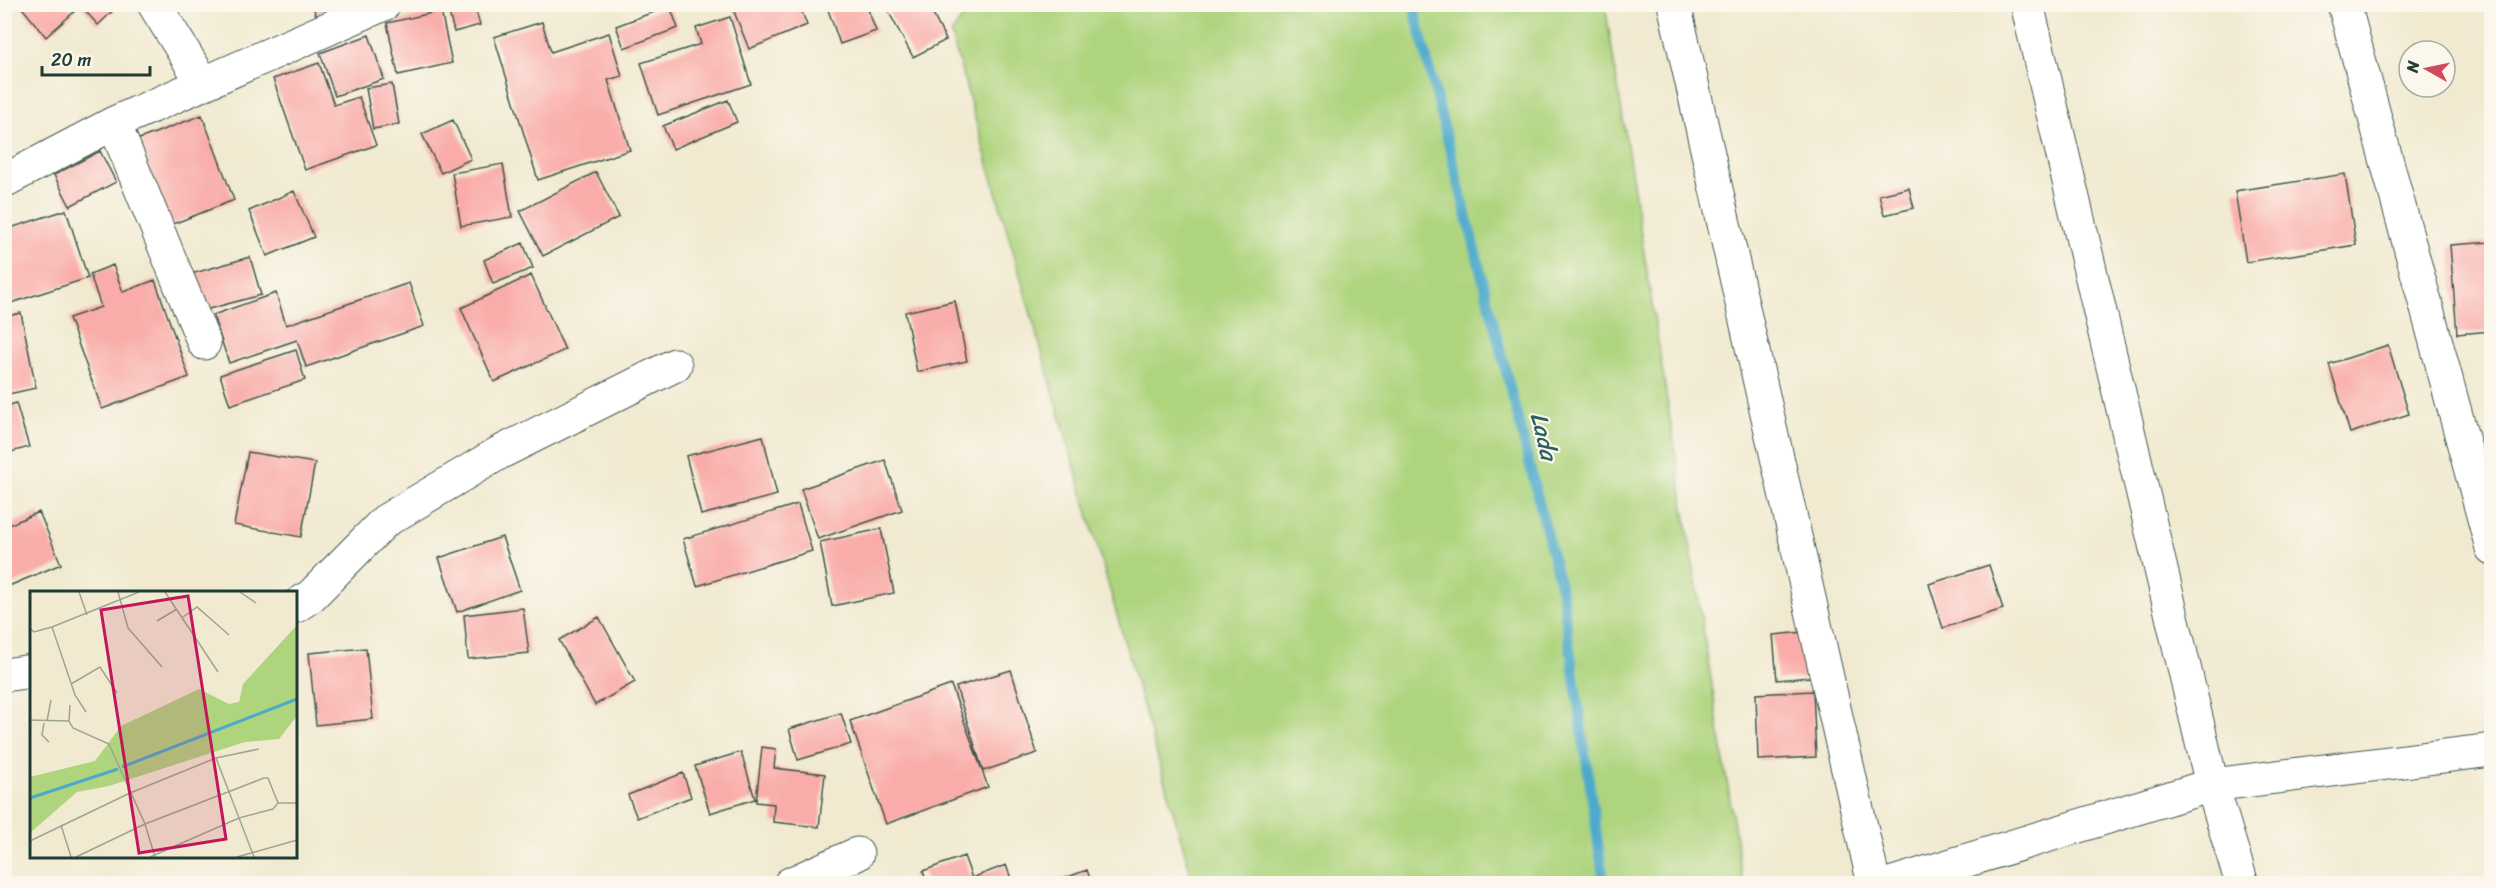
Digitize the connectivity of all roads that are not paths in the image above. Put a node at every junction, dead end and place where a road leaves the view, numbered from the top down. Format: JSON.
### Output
{"nodes":[{"id":1,"x":154,"y":4,"type":"edge"},
{"id":2,"x":384,"y":4,"type":"edge"},
{"id":3,"x":1674,"y":4,"type":"edge"},
{"id":4,"x":2027,"y":4,"type":"edge"},
{"id":5,"x":2344,"y":4,"type":"edge"},
{"id":6,"x":203,"y":83,"type":"junction"},
{"id":7,"x":114,"y":123,"type":"junction"},
{"id":8,"x":4,"y":181,"type":"edge"},
{"id":9,"x":204,"y":343,"type":"dead end"},
{"id":10,"x":675,"y":365,"type":"dead end"},
{"id":11,"x":2492,"y":548,"type":"edge"},
{"id":12,"x":297,"y":605,"type":"edge"},
{"id":13,"x":30,"y":671,"type":"edge"},
{"id":14,"x":4,"y":675,"type":"edge"},
{"id":15,"x":2492,"y":750,"type":"edge"},
{"id":16,"x":2212,"y":785,"type":"junction"},
{"id":17,"x":857,"y":854,"type":"dead end"},
{"id":18,"x":790,"y":884,"type":"edge"},
{"id":19,"x":1874,"y":884,"type":"edge"},
{"id":20,"x":1890,"y":884,"type":"edge"},
{"id":21,"x":2242,"y":884,"type":"edge"}],
"edges":[{"from":1,"to":6,"type":"street"},
{"from":2,"to":6,"type":"street"},
{"from":3,"to":19,"type":"street"},
{"from":4,"to":16,"type":"street"},
{"from":5,"to":11,"type":"street"},
{"from":6,"to":7,"type":"street"},
{"from":7,"to":8,"type":"street"},
{"from":7,"to":9,"type":"street"},
{"from":10,"to":12,"type":"street"},
{"from":13,"to":14,"type":"street"},
{"from":15,"to":16,"type":"street"},
{"from":16,"to":20,"type":"street"},
{"from":16,"to":21,"type":"street"},
{"from":17,"to":18,"type":"street"}]}
